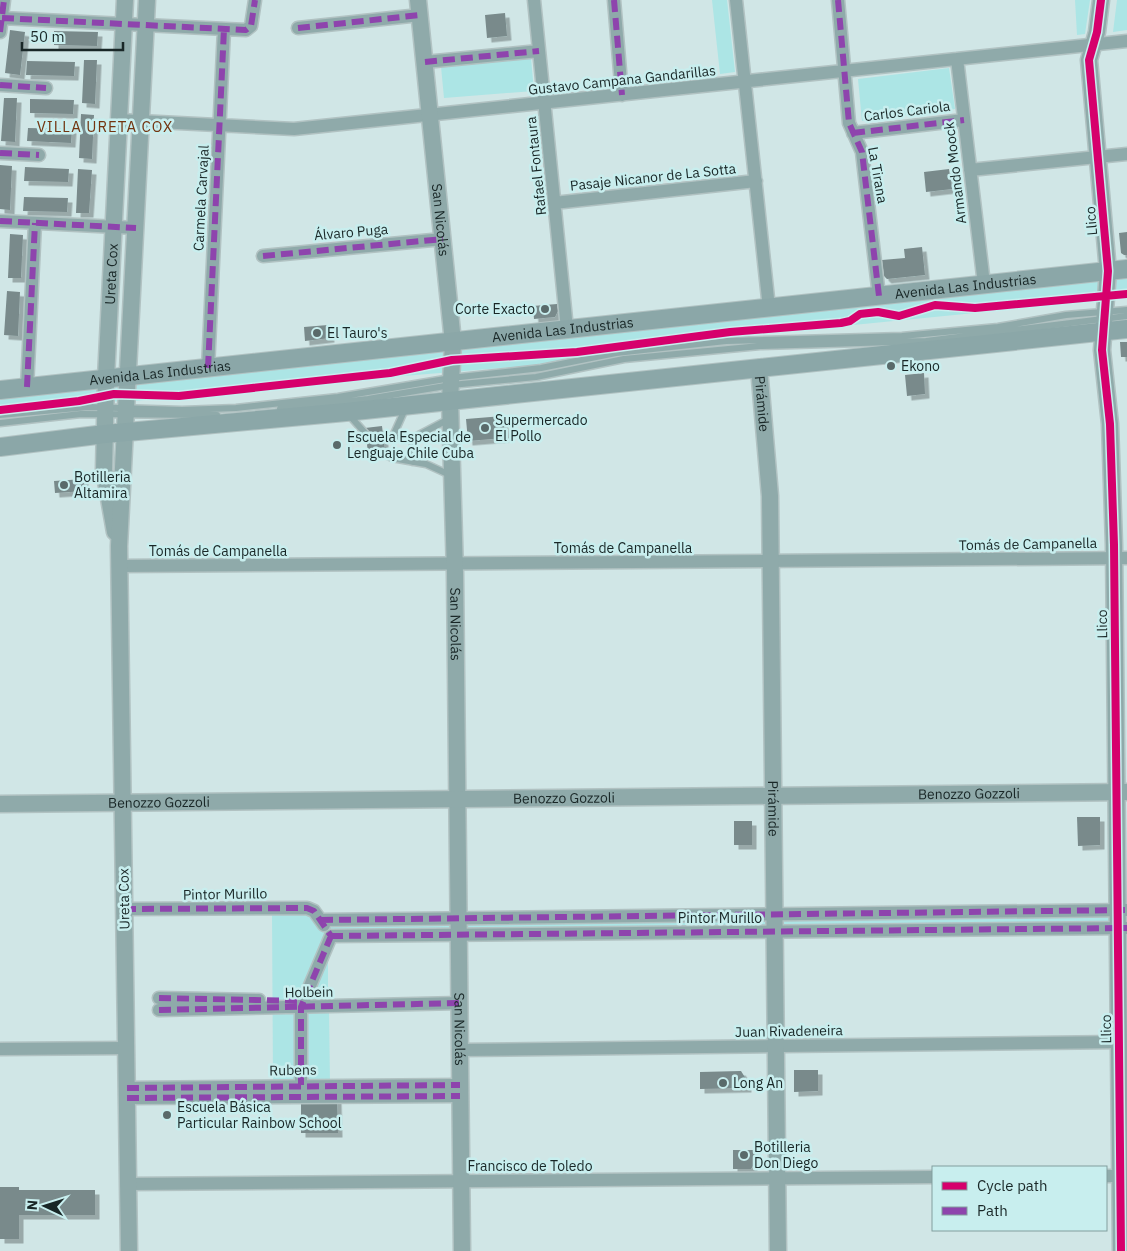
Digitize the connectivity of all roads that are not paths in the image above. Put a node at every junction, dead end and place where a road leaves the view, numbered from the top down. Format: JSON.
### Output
{"nodes":[{"id":1,"x":4,"y":0,"type":"edge"},
{"id":2,"x":125,"y":0,"type":"edge"},
{"id":3,"x":146,"y":0,"type":"edge"},
{"id":4,"x":255,"y":0,"type":"edge"},
{"id":5,"x":534,"y":0,"type":"edge"},
{"id":6,"x":614,"y":0,"type":"edge"},
{"id":7,"x":736,"y":0,"type":"edge"},
{"id":8,"x":838,"y":0,"type":"edge"},
{"id":9,"x":1101,"y":0,"type":"edge"},
{"id":10,"x":419,"y":8,"type":"edge"},
{"id":11,"x":2,"y":18,"type":"junction"},
{"id":12,"x":124,"y":24,"type":"junction"},
{"id":13,"x":145,"y":25,"type":"junction"},
{"id":14,"x":298,"y":28,"type":"dead end"},
{"id":15,"x":224,"y":29,"type":"junction"},
{"id":16,"x":0,"y":32,"type":"edge"},
{"id":17,"x":1127,"y":41,"type":"edge"},
{"id":18,"x":1094,"y":44,"type":"junction"},
{"id":19,"x":539,"y":51,"type":"junction"},
{"id":20,"x":957,"y":59,"type":"junction"},
{"id":21,"x":425,"y":62,"type":"junction"},
{"id":22,"x":845,"y":71,"type":"junction"},
{"id":23,"x":745,"y":82,"type":"junction"},
{"id":24,"x":0,"y":85,"type":"edge"},
{"id":25,"x":46,"y":88,"type":"dead end"},
{"id":26,"x":622,"y":95,"type":"junction"},
{"id":27,"x":544,"y":104,"type":"junction"},
{"id":28,"x":430,"y":114,"type":"junction"},
{"id":29,"x":119,"y":120,"type":"junction"},
{"id":30,"x":964,"y":120,"type":"junction"},
{"id":31,"x":141,"y":121,"type":"junction"},
{"id":32,"x":220,"y":126,"type":"junction"},
{"id":33,"x":853,"y":133,"type":"junction"},
{"id":34,"x":0,"y":153,"type":"edge"},
{"id":35,"x":1127,"y":154,"type":"edge"},
{"id":36,"x":39,"y":155,"type":"dead end"},
{"id":37,"x":1098,"y":157,"type":"junction"},
{"id":38,"x":970,"y":170,"type":"junction"},
{"id":39,"x":756,"y":181,"type":"junction"},
{"id":40,"x":554,"y":203,"type":"junction"},
{"id":41,"x":0,"y":221,"type":"edge"},
{"id":42,"x":35,"y":223,"type":"junction"},
{"id":43,"x":113,"y":227,"type":"junction"},
{"id":44,"x":136,"y":228,"type":"junction"},
{"id":45,"x":443,"y":239,"type":"junction"},
{"id":46,"x":263,"y":256,"type":"dead end"},
{"id":47,"x":1127,"y":269,"type":"edge"},
{"id":48,"x":1108,"y":271,"type":"junction"},
{"id":49,"x":984,"y":284,"type":"junction"},
{"id":50,"x":880,"y":296,"type":"junction"},
{"id":51,"x":769,"y":308,"type":"junction"},
{"id":52,"x":1127,"y":310,"type":"edge"},
{"id":53,"x":1127,"y":316,"type":"edge"},
{"id":54,"x":1103,"y":320,"type":"junction"},
{"id":55,"x":567,"y":329,"type":"junction"},
{"id":56,"x":1127,"y":330,"type":"edge"},
{"id":57,"x":453,"y":342,"type":"junction"},
{"id":58,"x":208,"y":368,"type":"junction"},
{"id":59,"x":759,"y":368,"type":"junction"},
{"id":60,"x":127,"y":376,"type":"junction"},
{"id":61,"x":106,"y":378,"type":"junction"},
{"id":62,"x":27,"y":387,"type":"junction"},
{"id":63,"x":0,"y":390,"type":"edge"},
{"id":64,"x":450,"y":396,"type":"junction"},
{"id":65,"x":406,"y":406,"type":"junction"},
{"id":66,"x":105,"y":410,"type":"junction"},
{"id":67,"x":126,"y":411,"type":"junction"},
{"id":68,"x":346,"y":412,"type":"junction"},
{"id":69,"x":0,"y":416,"type":"edge"},
{"id":70,"x":0,"y":423,"type":"edge"},
{"id":71,"x":125,"y":432,"type":"junction"},
{"id":72,"x":105,"y":434,"type":"junction"},
{"id":73,"x":366,"y":434,"type":"dead end"},
{"id":74,"x":393,"y":436,"type":"junction"},
{"id":75,"x":383,"y":437,"type":"dead end"},
{"id":76,"x":413,"y":438,"type":"junction"},
{"id":77,"x":0,"y":447,"type":"edge"},
{"id":78,"x":380,"y":452,"type":"dead end"},
{"id":79,"x":413,"y":462,"type":"junction"},
{"id":80,"x":452,"y":476,"type":"junction"},
{"id":81,"x":119,"y":546,"type":"junction"},
{"id":82,"x":1120,"y":558,"type":"edge"},
{"id":83,"x":770,"y":562,"type":"junction"},
{"id":84,"x":455,"y":564,"type":"junction"},
{"id":85,"x":119,"y":566,"type":"junction"},
{"id":86,"x":1122,"y":792,"type":"edge"},
{"id":87,"x":773,"y":797,"type":"junction"},
{"id":88,"x":457,"y":800,"type":"junction"},
{"id":89,"x":122,"y":803,"type":"junction"},
{"id":90,"x":0,"y":804,"type":"edge"},
{"id":91,"x":124,"y":909,"type":"junction"},
{"id":92,"x":1122,"y":910,"type":"edge"},
{"id":93,"x":774,"y":914,"type":"junction"},
{"id":94,"x":321,"y":920,"type":"junction"},
{"id":95,"x":459,"y":926,"type":"junction"},
{"id":96,"x":1122,"y":928,"type":"edge"},
{"id":97,"x":774,"y":933,"type":"junction"},
{"id":98,"x":331,"y":936,"type":"junction"},
{"id":99,"x":1123,"y":994,"type":"edge"},
{"id":100,"x":460,"y":1003,"type":"junction"},
{"id":101,"x":159,"y":1004,"type":"dead end"},
{"id":102,"x":302,"y":1004,"type":"junction"},
{"id":103,"x":1119,"y":1042,"type":"junction"},
{"id":104,"x":776,"y":1046,"type":"junction"},
{"id":105,"x":126,"y":1048,"type":"junction"},
{"id":106,"x":0,"y":1050,"type":"edge"},
{"id":107,"x":460,"y":1050,"type":"junction"},
{"id":108,"x":1123,"y":1081,"type":"edge"},
{"id":109,"x":301,"y":1085,"type":"junction"},
{"id":110,"x":460,"y":1091,"type":"junction"},
{"id":111,"x":127,"y":1093,"type":"junction"},
{"id":112,"x":1118,"y":1176,"type":"edge"},
{"id":113,"x":932,"y":1177,"type":"edge"},
{"id":114,"x":777,"y":1178,"type":"junction"},
{"id":115,"x":461,"y":1181,"type":"junction"},
{"id":116,"x":128,"y":1184,"type":"junction"},
{"id":117,"x":129,"y":1251,"type":"edge"},
{"id":118,"x":462,"y":1251,"type":"edge"},
{"id":119,"x":778,"y":1251,"type":"edge"},
{"id":120,"x":1121,"y":1251,"type":"edge"}],
"edges":[{"from":1,"to":11,"type":"street"},
{"from":2,"to":12,"type":"street","name":"Ureta Cox"},
{"from":3,"to":13,"type":"street","name":"Ureta Cox"},
{"from":4,"to":15,"type":"street"},
{"from":5,"to":19,"type":"street","name":"Rafael Fontaura"},
{"from":6,"to":26,"type":"street"},
{"from":7,"to":23,"type":"street"},
{"from":8,"to":22,"type":"street","name":"La Tirana"},
{"from":9,"to":18,"type":"street","name":"Llico"},
{"from":10,"to":14,"type":"street"},
{"from":10,"to":21,"type":"street","name":"San Nicolás"},
{"from":11,"to":12,"type":"street"},
{"from":11,"to":16,"type":"street"},
{"from":12,"to":13,"type":"street"},
{"from":12,"to":29,"type":"street","name":"Ureta Cox"},
{"from":13,"to":15,"type":"street"},
{"from":13,"to":31,"type":"street","name":"Ureta Cox"},
{"from":15,"to":32,"type":"street","name":"Carmela Carvajal"},
{"from":17,"to":18,"type":"street","name":"Gustavo Campana Gandarillas"},
{"from":18,"to":20,"type":"street","name":"Gustavo Campana Gandarillas"},
{"from":18,"to":37,"type":"street","name":"Llico"},
{"from":19,"to":21,"type":"street"},
{"from":19,"to":27,"type":"street","name":"Rafael Fontaura"},
{"from":20,"to":22,"type":"street","name":"Gustavo Campana Gandarillas"},
{"from":20,"to":30,"type":"street","name":"Armando Moock"},
{"from":21,"to":28,"type":"street","name":"San Nicolás"},
{"from":22,"to":23,"type":"street","name":"Gustavo Campana Gandarillas"},
{"from":22,"to":33,"type":"street","name":"La Tirana"},
{"from":23,"to":26,"type":"street","name":"Gustavo Campana Gandarillas"},
{"from":23,"to":39,"type":"street"},
{"from":24,"to":25,"type":"street"},
{"from":26,"to":27,"type":"street","name":"Gustavo Campana Gandarillas"},
{"from":27,"to":28,"type":"street","name":"Gustavo Campana Gandarillas"},
{"from":27,"to":40,"type":"street","name":"Rafael Fontaura"},
{"from":28,"to":32,"type":"street","name":"Gustavo Campana Gandarillas"},
{"from":28,"to":45,"type":"street","name":"San Nicolás"},
{"from":29,"to":31,"type":"street","name":"Gustavo Campana Gandarillas"},
{"from":29,"to":43,"type":"street","name":"Ureta Cox"},
{"from":30,"to":33,"type":"street","name":"Carlos Cariola"},
{"from":30,"to":38,"type":"street","name":"Armando Moock"},
{"from":31,"to":32,"type":"street","name":"Gustavo Campana Gandarillas"},
{"from":31,"to":44,"type":"street","name":"Ureta Cox"},
{"from":32,"to":58,"type":"street","name":"Carmela Carvajal"},
{"from":33,"to":50,"type":"street","name":"La Tirana"},
{"from":34,"to":36,"type":"street"},
{"from":35,"to":37,"type":"street"},
{"from":37,"to":38,"type":"street"},
{"from":37,"to":48,"type":"street","name":"Llico"},
{"from":38,"to":49,"type":"street","name":"Armando Moock"},
{"from":39,"to":40,"type":"street","name":"Pasaje Nicanor de La Sotta"},
{"from":39,"to":51,"type":"street"},
{"from":40,"to":55,"type":"street","name":"Rafael Fontaura"},
{"from":41,"to":42,"type":"street"},
{"from":42,"to":43,"type":"street"},
{"from":42,"to":62,"type":"street"},
{"from":43,"to":44,"type":"street"},
{"from":43,"to":61,"type":"street","name":"Ureta Cox"},
{"from":44,"to":60,"type":"street","name":"Ureta Cox"},
{"from":45,"to":46,"type":"street","name":"Álvaro Puga"},
{"from":45,"to":57,"type":"street","name":"San Nicolás"},
{"from":47,"to":48,"type":"main road","name":"Avenida Las Industrias"},
{"from":48,"to":49,"type":"main road","name":"Avenida Las Industrias"},
{"from":48,"to":54,"type":"street","name":"Llico"},
{"from":49,"to":50,"type":"main road","name":"Avenida Las Industrias"},
{"from":50,"to":51,"type":"main road","name":"Avenida Las Industrias"},
{"from":51,"to":55,"type":"main road","name":"Avenida Las Industrias"},
{"from":52,"to":54,"type":"lane"},
{"from":53,"to":54,"type":"lane"},
{"from":54,"to":56,"type":"main road"},
{"from":54,"to":59,"type":"main road"},
{"from":54,"to":64,"type":"lane"},
{"from":54,"to":82,"type":"street","name":"Llico"},
{"from":55,"to":57,"type":"main road","name":"Avenida Las Industrias"},
{"from":57,"to":58,"type":"main road","name":"Avenida Las Industrias"},
{"from":57,"to":64,"type":"street","name":"San Nicolás"},
{"from":58,"to":60,"type":"main road","name":"Avenida Las Industrias"},
{"from":59,"to":64,"type":"main road"},
{"from":59,"to":83,"type":"street","name":"Pirámide"},
{"from":60,"to":61,"type":"main road","name":"Avenida Las Industrias"},
{"from":60,"to":67,"type":"street","name":"Ureta Cox"},
{"from":61,"to":62,"type":"main road","name":"Avenida Las Industrias"},
{"from":61,"to":66,"type":"street","name":"Ureta Cox"},
{"from":62,"to":63,"type":"main road","name":"Avenida Las Industrias"},
{"from":64,"to":65,"type":"main road"},
{"from":64,"to":67,"type":"lane"},
{"from":64,"to":76,"type":"lane"},
{"from":64,"to":80,"type":"street","name":"San Nicolás"},
{"from":65,"to":68,"type":"main road"},
{"from":65,"to":74,"type":"lane"},
{"from":66,"to":67,"type":"lane"},
{"from":66,"to":69,"type":"lane"},
{"from":66,"to":70,"type":"lane"},
{"from":66,"to":72,"type":"street","name":"Ureta Cox"},
{"from":67,"to":71,"type":"street","name":"Ureta Cox"},
{"from":68,"to":71,"type":"main road"},
{"from":68,"to":73,"type":"lane"},
{"from":71,"to":72,"type":"main road"},
{"from":71,"to":81,"type":"street","name":"Ureta Cox"},
{"from":72,"to":77,"type":"main road"},
{"from":72,"to":81,"type":"street","name":"Ureta Cox"},
{"from":74,"to":75,"type":"lane"},
{"from":74,"to":76,"type":"lane"},
{"from":76,"to":79,"type":"lane"},
{"from":78,"to":79,"type":"lane"},
{"from":79,"to":80,"type":"lane"},
{"from":80,"to":84,"type":"street","name":"San Nicolás"},
{"from":81,"to":85,"type":"street","name":"Ureta Cox"},
{"from":82,"to":83,"type":"street","name":"Tomás de Campanella"},
{"from":82,"to":86,"type":"street","name":"Llico"},
{"from":83,"to":84,"type":"street","name":"Tomás de Campanella"},
{"from":83,"to":87,"type":"street","name":"Pirámide"},
{"from":84,"to":85,"type":"street","name":"Tomás de Campanella"},
{"from":84,"to":88,"type":"street","name":"San Nicolás"},
{"from":85,"to":89,"type":"street","name":"Ureta Cox"},
{"from":86,"to":87,"type":"street","name":"Benozzo Gozzoli"},
{"from":86,"to":92,"type":"street","name":"Llico"},
{"from":87,"to":88,"type":"street","name":"Benozzo Gozzoli"},
{"from":87,"to":93,"type":"street","name":"Pirámide"},
{"from":88,"to":89,"type":"street","name":"Benozzo Gozzoli"},
{"from":88,"to":95,"type":"street","name":"San Nicolás"},
{"from":89,"to":90,"type":"street","name":"Benozzo Gozzoli"},
{"from":89,"to":91,"type":"street","name":"Ureta Cox"},
{"from":91,"to":94,"type":"street","name":"Pintor Murillo"},
{"from":91,"to":105,"type":"street","name":"Ureta Cox"},
{"from":92,"to":93,"type":"street","name":"Pintor Murillo"},
{"from":92,"to":96,"type":"street","name":"Llico"},
{"from":93,"to":95,"type":"street","name":"Pintor Murillo"},
{"from":93,"to":97,"type":"street","name":"Pirámide"},
{"from":94,"to":95,"type":"street","name":"Pintor Murillo"},
{"from":94,"to":98,"type":"street","name":"Pintor Murillo"},
{"from":95,"to":97,"type":"street","name":"Pintor Murillo"},
{"from":95,"to":98,"type":"street","name":"Pintor Murillo"},
{"from":95,"to":100,"type":"street","name":"San Nicolás"},
{"from":96,"to":97,"type":"street","name":"Pintor Murillo"},
{"from":96,"to":99,"type":"street","name":"Llico"},
{"from":97,"to":104,"type":"street","name":"Pirámide"},
{"from":98,"to":102,"type":"street"},
{"from":99,"to":103,"type":"street","name":"Llico"},
{"from":100,"to":102,"type":"street","name":"Holbein"},
{"from":100,"to":107,"type":"street","name":"San Nicolás"},
{"from":101,"to":102,"type":"street","name":"Holbein"},
{"from":102,"to":109,"type":"street"},
{"from":103,"to":104,"type":"street","name":"Juan Rivadeneira"},
{"from":103,"to":108,"type":"street","name":"Llico"},
{"from":104,"to":107,"type":"street","name":"Juan Rivadeneira"},
{"from":104,"to":114,"type":"street","name":"Pirámide"},
{"from":105,"to":106,"type":"street"},
{"from":105,"to":111,"type":"street","name":"Ureta Cox"},
{"from":107,"to":110,"type":"street","name":"San Nicolás"},
{"from":108,"to":112,"type":"street","name":"Llico"},
{"from":109,"to":110,"type":"street","name":"Rubens"},
{"from":109,"to":111,"type":"street","name":"Rubens"},
{"from":110,"to":111,"type":"street","name":"Rubens"},
{"from":110,"to":115,"type":"street","name":"San Nicolás"},
{"from":111,"to":116,"type":"street","name":"Ureta Cox"},
{"from":112,"to":120,"type":"street","name":"Llico"},
{"from":113,"to":114,"type":"street","name":"Francisco de Toledo"},
{"from":114,"to":115,"type":"street","name":"Francisco de Toledo"},
{"from":114,"to":119,"type":"street","name":"Pirámide"},
{"from":115,"to":116,"type":"street","name":"Francisco de Toledo"},
{"from":115,"to":118,"type":"street","name":"San Nicolás"},
{"from":116,"to":117,"type":"street","name":"Ureta Cox"}]}
